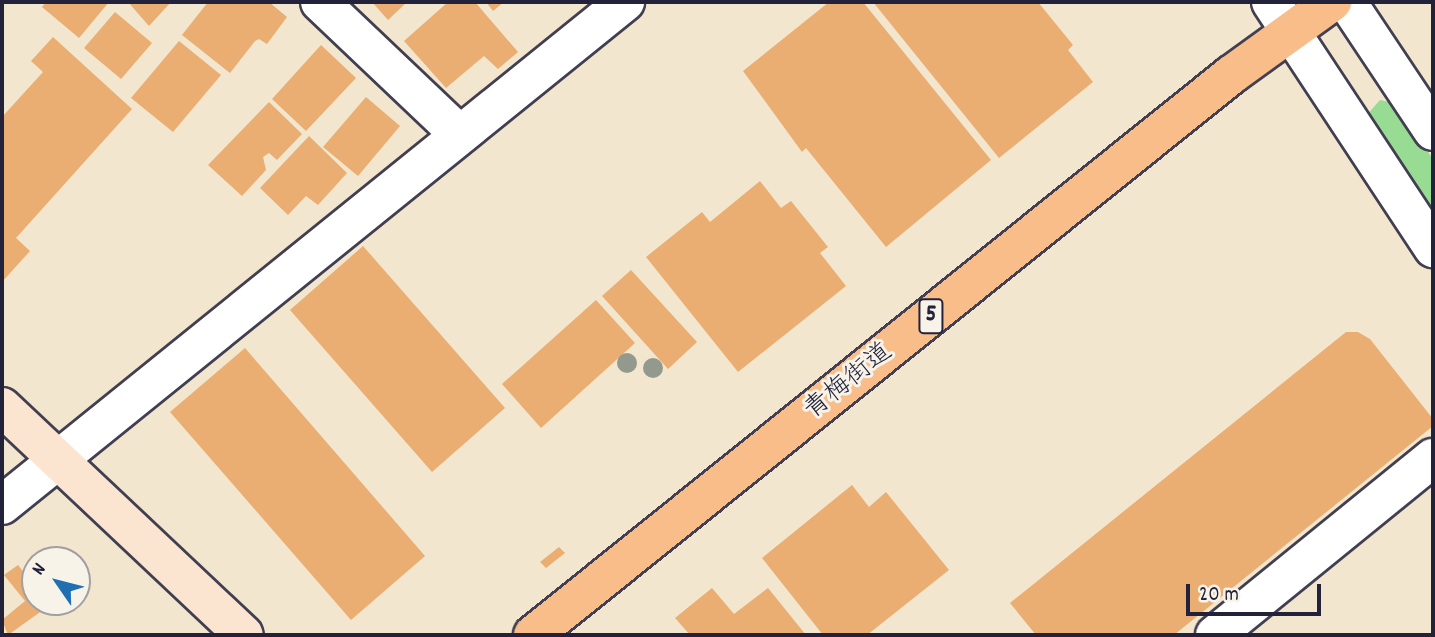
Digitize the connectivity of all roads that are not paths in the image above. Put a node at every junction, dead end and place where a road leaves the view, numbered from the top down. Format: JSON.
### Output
{"nodes":[{"id":1,"x":320,"y":2,"type":"edge"},
{"id":2,"x":625,"y":2,"type":"edge"},
{"id":3,"x":1332,"y":2,"type":"edge"},
{"id":4,"x":1347,"y":2,"type":"edge"},
{"id":5,"x":1281,"y":17,"type":"edge"},
{"id":6,"x":1433,"y":131,"type":"edge"},
{"id":7,"x":459,"y":134,"type":"junction"},
{"id":8,"x":1433,"y":248,"type":"edge"},
{"id":9,"x":2,"y":407,"type":"edge"},
{"id":10,"x":1433,"y":458,"type":"edge"},
{"id":11,"x":59,"y":461,"type":"junction"},
{"id":12,"x":2,"y":505,"type":"edge"},
{"id":13,"x":244,"y":635,"type":"edge"},
{"id":14,"x":533,"y":635,"type":"edge"},
{"id":15,"x":1215,"y":635,"type":"edge"}],
"edges":[{"from":1,"to":7,"type":"street"},
{"from":2,"to":7,"type":"street"},
{"from":3,"to":5,"type":"main road","name":"青梅街道","number":"5"},
{"from":4,"to":6,"type":"street"},
{"from":5,"to":8,"type":"street"},
{"from":5,"to":14,"type":"main road","name":"青梅街道","number":"5"},
{"from":7,"to":11,"type":"street"},
{"from":9,"to":11,"type":"street"},
{"from":10,"to":15,"type":"street"},
{"from":11,"to":12,"type":"street"},
{"from":11,"to":13,"type":"street"}]}
